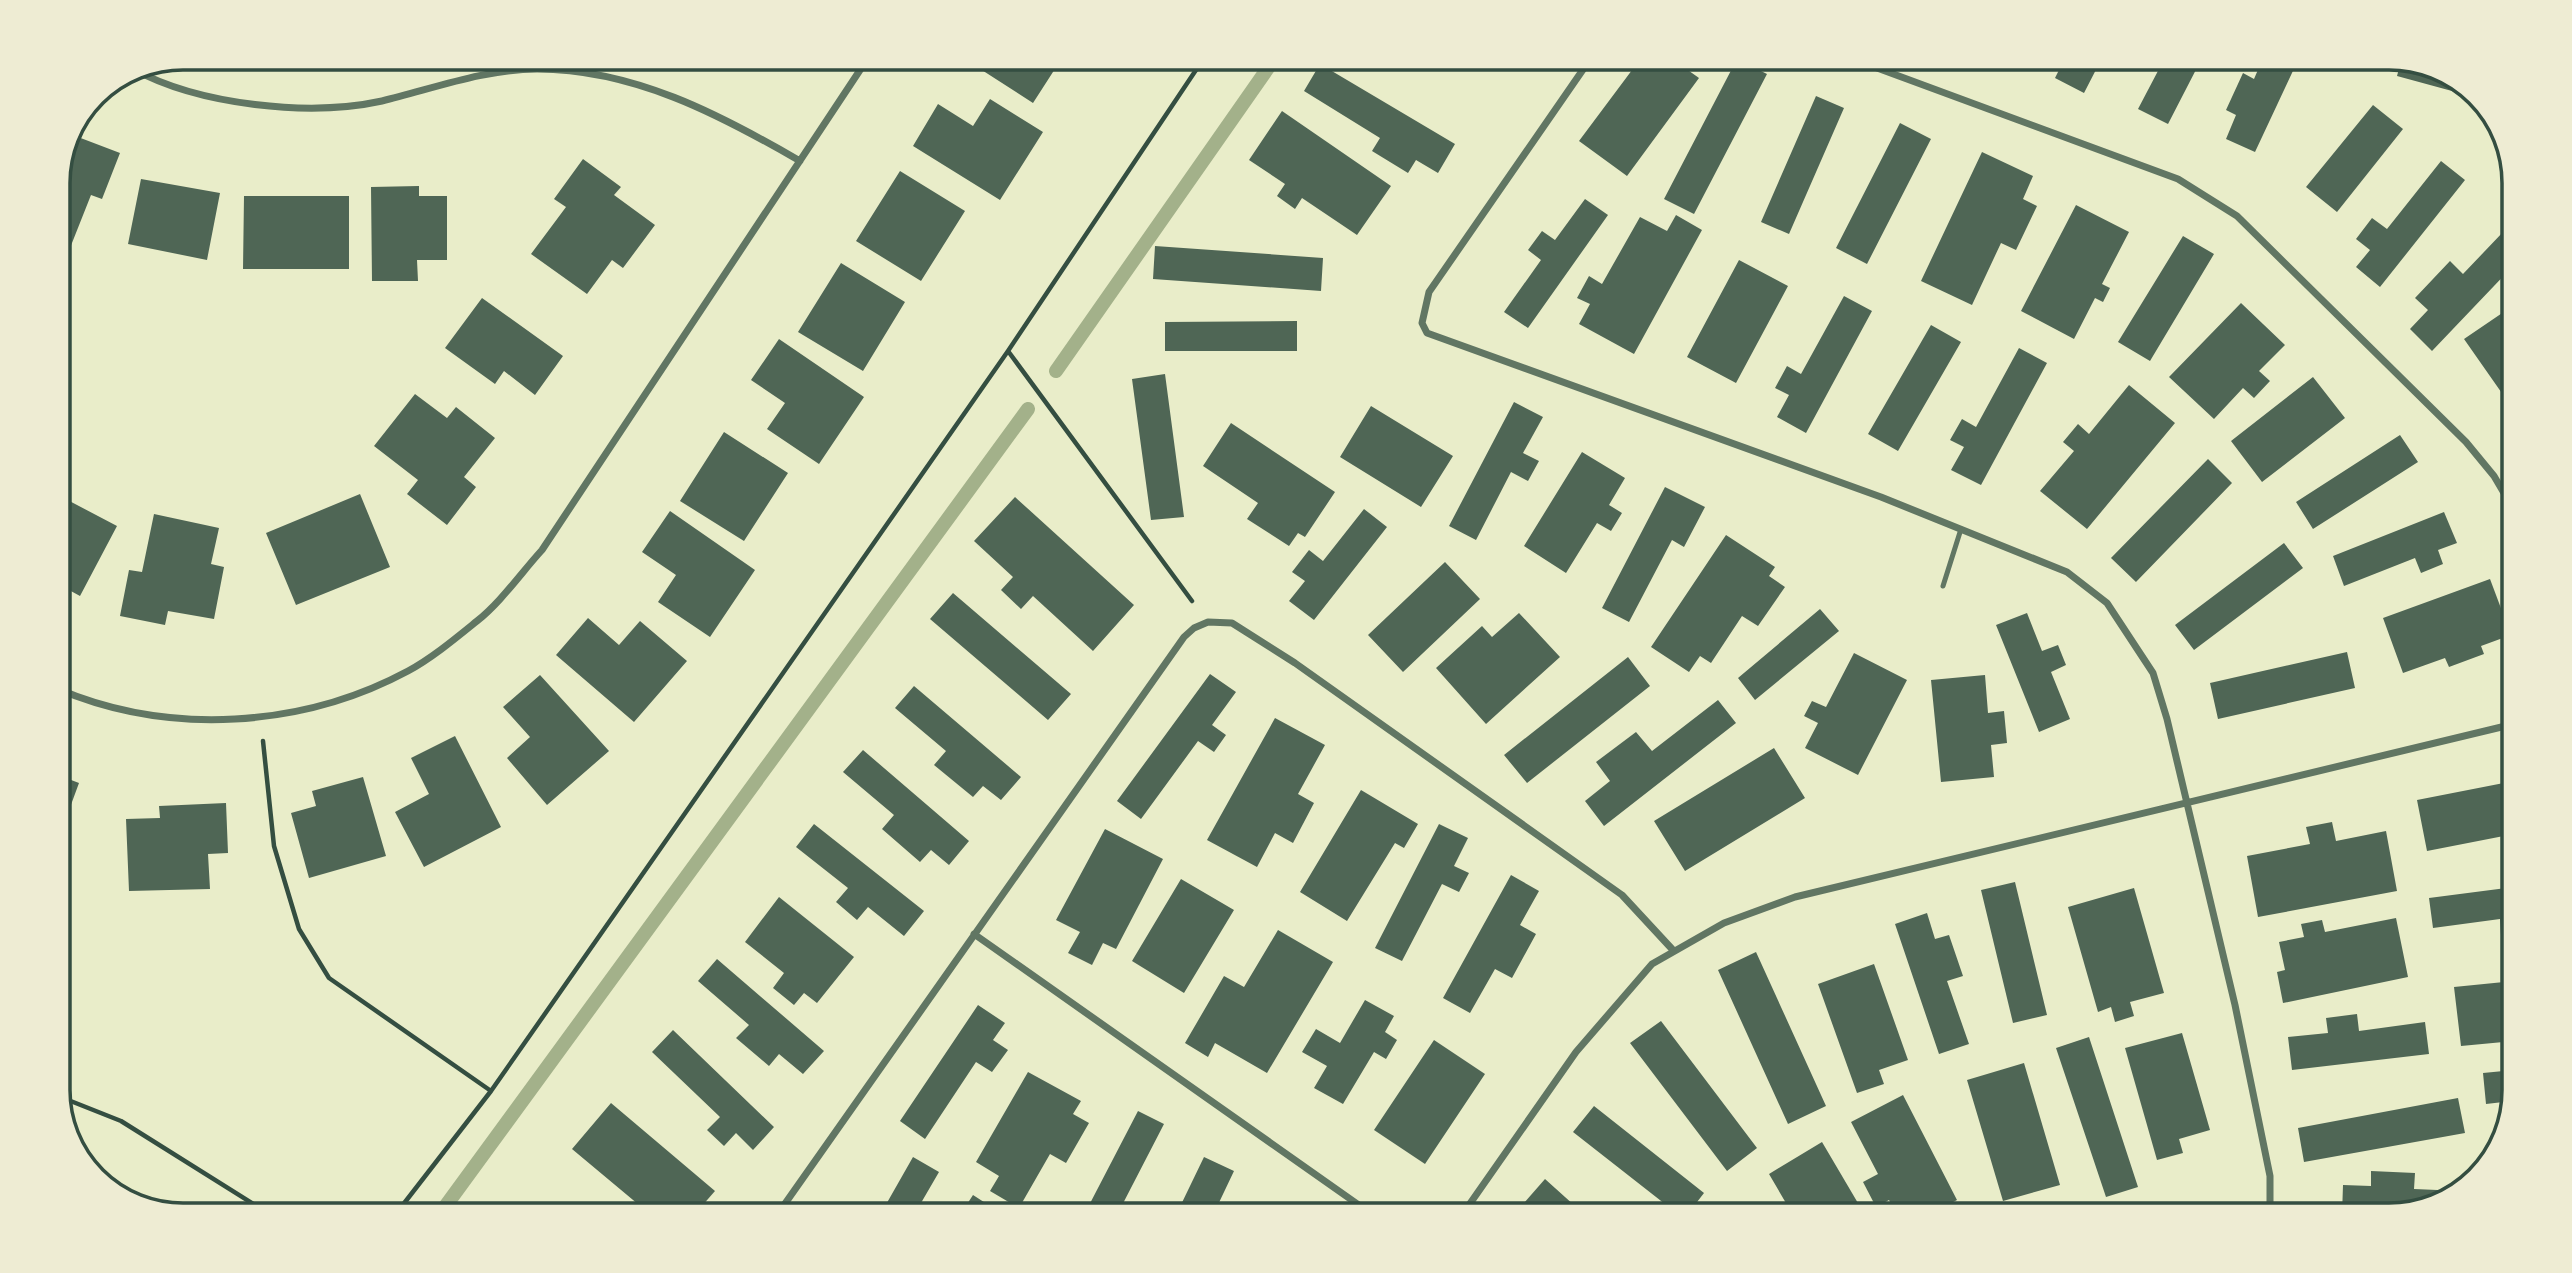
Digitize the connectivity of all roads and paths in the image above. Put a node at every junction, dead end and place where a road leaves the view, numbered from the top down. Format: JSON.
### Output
{"nodes":[{"id":1,"x":530,"y":70,"type":"edge"},
{"id":2,"x":546,"y":70,"type":"edge"},
{"id":3,"x":860,"y":70,"type":"edge"},
{"id":4,"x":1196,"y":70,"type":"edge"},
{"id":5,"x":1583,"y":70,"type":"edge"},
{"id":6,"x":1883,"y":70,"type":"edge"},
{"id":7,"x":150,"y":75,"type":"edge"},
{"id":8,"x":800,"y":161,"type":"junction"},
{"id":9,"x":1008,"y":351,"type":"junction"},
{"id":10,"x":2502,"y":490,"type":"edge"},
{"id":11,"x":1961,"y":529,"type":"junction"},
{"id":12,"x":1944,"y":586,"type":"dead end"},
{"id":13,"x":1208,"y":622,"type":"junction"},
{"id":14,"x":70,"y":695,"type":"edge"},
{"id":15,"x":260,"y":716,"type":"junction"},
{"id":16,"x":2502,"y":727,"type":"edge"},
{"id":17,"x":2188,"y":800,"type":"junction"},
{"id":18,"x":974,"y":934,"type":"junction"},
{"id":19,"x":1672,"y":949,"type":"junction"},
{"id":20,"x":491,"y":1091,"type":"junction"},
{"id":21,"x":71,"y":1101,"type":"edge"},
{"id":22,"x":252,"y":1203,"type":"edge"},
{"id":23,"x":404,"y":1203,"type":"edge"},
{"id":24,"x":785,"y":1203,"type":"edge"},
{"id":25,"x":1356,"y":1203,"type":"edge"},
{"id":26,"x":1470,"y":1203,"type":"edge"},
{"id":27,"x":2270,"y":1203,"type":"edge"}],
"edges":[{"from":1,"to":7,"type":"street"},
{"from":2,"to":8,"type":"street"},
{"from":3,"to":8,"type":"street"},
{"from":4,"to":9,"type":"path"},
{"from":5,"to":11,"type":"street"},
{"from":6,"to":10,"type":"street"},
{"from":8,"to":15,"type":"street"},
{"from":9,"to":13,"type":"path"},
{"from":9,"to":20,"type":"path"},
{"from":11,"to":12,"type":"lane"},
{"from":11,"to":17,"type":"street"},
{"from":13,"to":18,"type":"street"},
{"from":13,"to":19,"type":"street"},
{"from":14,"to":15,"type":"street"},
{"from":15,"to":20,"type":"path"},
{"from":16,"to":17,"type":"street"},
{"from":17,"to":19,"type":"street"},
{"from":17,"to":27,"type":"street"},
{"from":18,"to":24,"type":"street"},
{"from":18,"to":25,"type":"street"},
{"from":19,"to":26,"type":"street"},
{"from":20,"to":23,"type":"path"},
{"from":21,"to":22,"type":"path"}]}
